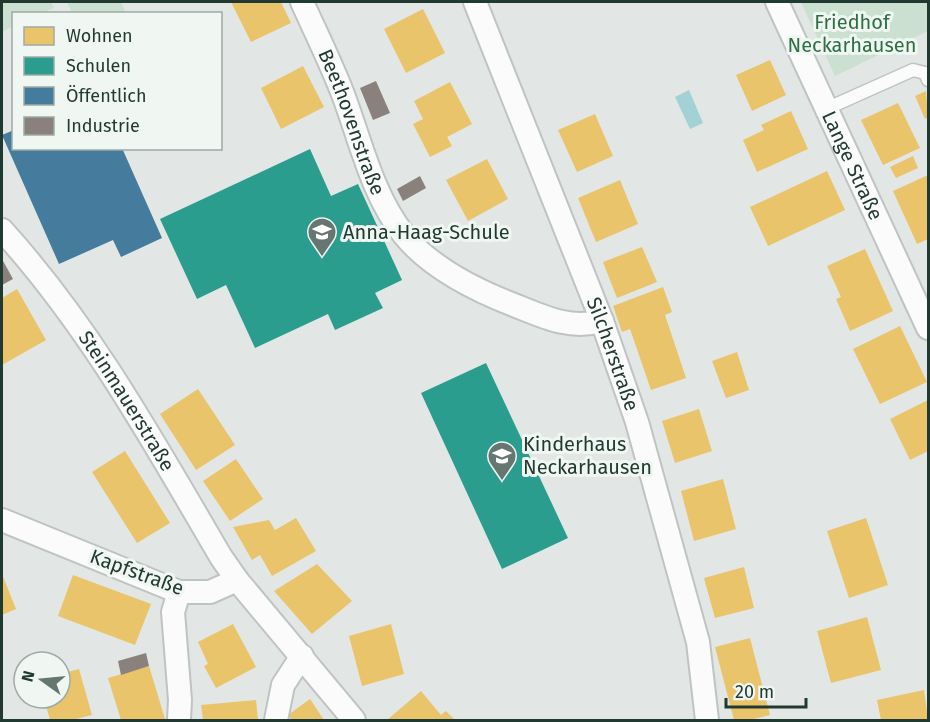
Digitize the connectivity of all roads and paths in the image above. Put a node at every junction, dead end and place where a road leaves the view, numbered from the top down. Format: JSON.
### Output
{"nodes":[{"id":1,"x":302,"y":2,"type":"edge"},
{"id":2,"x":475,"y":2,"type":"edge"},
{"id":3,"x":777,"y":2,"type":"edge"},
{"id":4,"x":928,"y":80,"type":"edge"},
{"id":5,"x":828,"y":108,"type":"junction"},
{"id":6,"x":2,"y":230,"type":"edge"},
{"id":7,"x":602,"y":321,"type":"junction"},
{"id":8,"x":928,"y":328,"type":"edge"},
{"id":9,"x":2,"y":520,"type":"edge"},
{"id":10,"x":237,"y":580,"type":"junction"},
{"id":11,"x":179,"y":592,"type":"junction"},
{"id":12,"x":302,"y":656,"type":"junction"},
{"id":13,"x":179,"y":720,"type":"edge"},
{"id":14,"x":276,"y":720,"type":"edge"},
{"id":15,"x":354,"y":720,"type":"edge"},
{"id":16,"x":707,"y":720,"type":"edge"}],
"edges":[{"from":1,"to":7,"type":"street","name":"Beethovenstraße"},
{"from":2,"to":7,"type":"street","name":"Silcherstraße"},
{"from":3,"to":5,"type":"street","name":"Lange Straße"},
{"from":4,"to":5,"type":"lane"},
{"from":5,"to":8,"type":"street","name":"Lange Straße"},
{"from":6,"to":10,"type":"street","name":"Steinmauerstraße"},
{"from":7,"to":16,"type":"street","name":"Silcherstraße"},
{"from":9,"to":11,"type":"street","name":"Kapfstraße"},
{"from":10,"to":11,"type":"street","name":"Kapfstraße"},
{"from":10,"to":12,"type":"street"},
{"from":11,"to":13,"type":"street"},
{"from":12,"to":14,"type":"street"},
{"from":12,"to":15,"type":"street"}]}
